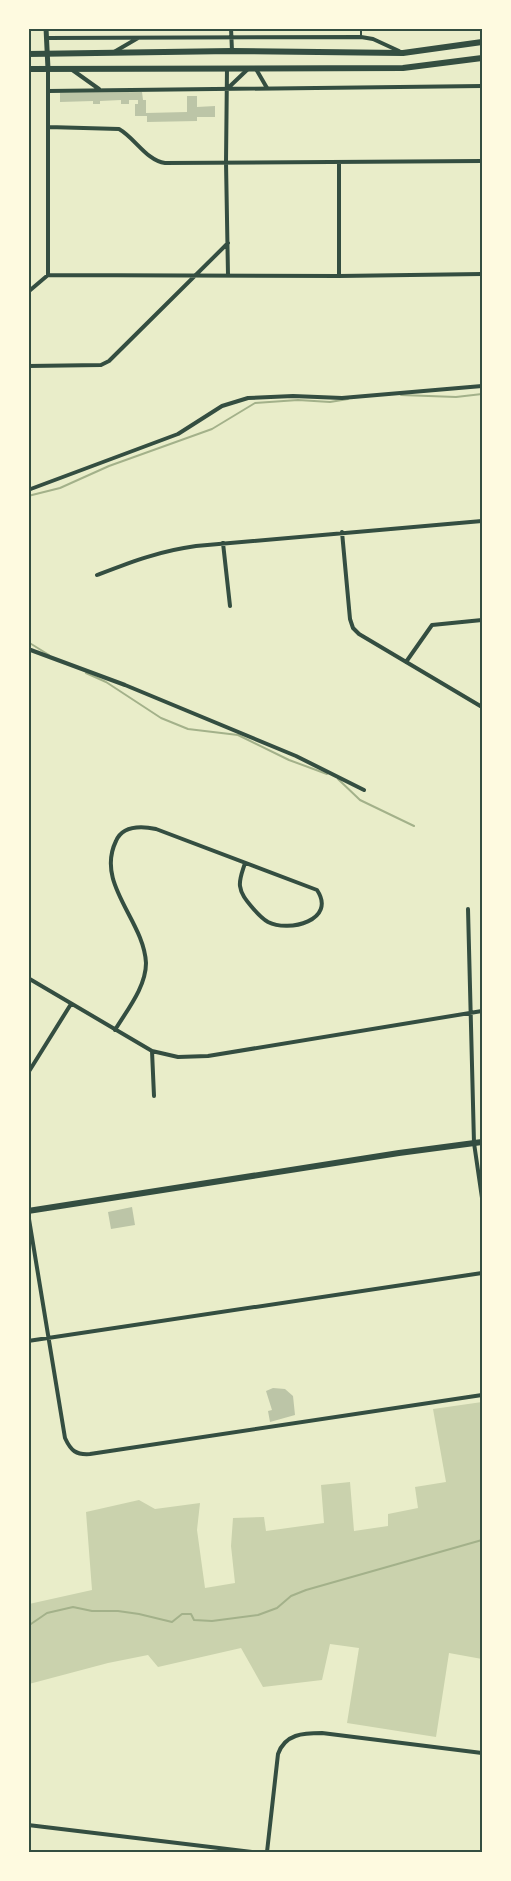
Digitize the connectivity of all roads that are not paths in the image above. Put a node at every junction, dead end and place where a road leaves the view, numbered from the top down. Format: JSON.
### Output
{"nodes":[{"id":1,"x":46,"y":28,"type":"edge"},
{"id":2,"x":231,"y":28,"type":"edge"},
{"id":3,"x":361,"y":28,"type":"edge"},
{"id":4,"x":139,"y":37,"type":"junction"},
{"id":5,"x":231,"y":37,"type":"junction"},
{"id":6,"x":361,"y":37,"type":"junction"},
{"id":7,"x":47,"y":38,"type":"junction"},
{"id":8,"x":483,"y":42,"type":"edge"},
{"id":9,"x":232,"y":51,"type":"junction"},
{"id":10,"x":112,"y":53,"type":"junction"},
{"id":11,"x":403,"y":53,"type":"junction"},
{"id":12,"x":28,"y":54,"type":"edge"},
{"id":13,"x":47,"y":54,"type":"junction"},
{"id":14,"x":483,"y":58,"type":"edge"},
{"id":15,"x":226,"y":68,"type":"junction"},
{"id":16,"x":252,"y":68,"type":"junction"},
{"id":17,"x":28,"y":69,"type":"edge"},
{"id":18,"x":48,"y":69,"type":"junction"},
{"id":19,"x":70,"y":69,"type":"junction"},
{"id":20,"x":483,"y":86,"type":"edge"},
{"id":21,"x":227,"y":89,"type":"junction"},
{"id":22,"x":267,"y":89,"type":"junction"},
{"id":23,"x":100,"y":90,"type":"junction"},
{"id":24,"x":48,"y":91,"type":"junction"},
{"id":25,"x":48,"y":127,"type":"junction"},
{"id":26,"x":483,"y":161,"type":"edge"},
{"id":27,"x":226,"y":162,"type":"junction"},
{"id":28,"x":339,"y":162,"type":"junction"},
{"id":29,"x":228,"y":243,"type":"junction"},
{"id":30,"x":483,"y":274,"type":"edge"},
{"id":31,"x":48,"y":275,"type":"junction"},
{"id":32,"x":195,"y":275,"type":"junction"},
{"id":33,"x":228,"y":275,"type":"junction"},
{"id":34,"x":339,"y":276,"type":"junction"},
{"id":35,"x":28,"y":292,"type":"edge"},
{"id":36,"x":28,"y":366,"type":"edge"},
{"id":37,"x":483,"y":386,"type":"edge"},
{"id":38,"x":28,"y":490,"type":"edge"},
{"id":39,"x":483,"y":521,"type":"edge"},
{"id":40,"x":342,"y":532,"type":"junction"},
{"id":41,"x":223,"y":543,"type":"junction"},
{"id":42,"x":97,"y":575,"type":"dead end"},
{"id":43,"x":230,"y":606,"type":"dead end"},
{"id":44,"x":483,"y":620,"type":"edge"},
{"id":45,"x":28,"y":650,"type":"edge"},
{"id":46,"x":406,"y":662,"type":"junction"},
{"id":47,"x":483,"y":707,"type":"edge"},
{"id":48,"x":364,"y":790,"type":"dead end"},
{"id":49,"x":245,"y":863,"type":"junction"},
{"id":50,"x":468,"y":909,"type":"dead end"},
{"id":51,"x":28,"y":978,"type":"edge"},
{"id":52,"x":70,"y":1004,"type":"junction"},
{"id":53,"x":483,"y":1011,"type":"edge"},
{"id":54,"x":471,"y":1013,"type":"junction"},
{"id":55,"x":115,"y":1029,"type":"junction"},
{"id":56,"x":152,"y":1051,"type":"junction"},
{"id":57,"x":28,"y":1073,"type":"edge"},
{"id":58,"x":154,"y":1096,"type":"dead end"},
{"id":59,"x":483,"y":1142,"type":"edge"},
{"id":60,"x":474,"y":1143,"type":"junction"},
{"id":61,"x":483,"y":1198,"type":"edge"},
{"id":62,"x":28,"y":1212,"type":"edge"},
{"id":63,"x":483,"y":1273,"type":"edge"},
{"id":64,"x":48,"y":1339,"type":"junction"},
{"id":65,"x":28,"y":1341,"type":"edge"},
{"id":66,"x":483,"y":1395,"type":"edge"},
{"id":67,"x":483,"y":1753,"type":"edge"},
{"id":68,"x":28,"y":1825,"type":"edge"},
{"id":69,"x":252,"y":1852,"type":"edge"},
{"id":70,"x":267,"y":1852,"type":"edge"}],
"edges":[{"from":1,"to":7,"type":"street"},
{"from":2,"to":5,"type":"street"},
{"from":3,"to":6,"type":"lane"},
{"from":4,"to":5,"type":"street"},
{"from":4,"to":7,"type":"street"},
{"from":4,"to":10,"type":"street"},
{"from":5,"to":6,"type":"street"},
{"from":5,"to":9,"type":"street"},
{"from":6,"to":11,"type":"street"},
{"from":7,"to":13,"type":"street"},
{"from":8,"to":11,"type":"main road"},
{"from":9,"to":10,"type":"main road"},
{"from":9,"to":11,"type":"main road"},
{"from":10,"to":13,"type":"main road"},
{"from":12,"to":13,"type":"main road"},
{"from":13,"to":18,"type":"street"},
{"from":14,"to":16,"type":"main road"},
{"from":15,"to":16,"type":"main road"},
{"from":15,"to":19,"type":"main road"},
{"from":15,"to":21,"type":"street"},
{"from":16,"to":21,"type":"street"},
{"from":16,"to":22,"type":"street"},
{"from":17,"to":18,"type":"main road"},
{"from":18,"to":19,"type":"main road"},
{"from":18,"to":24,"type":"street"},
{"from":19,"to":23,"type":"street"},
{"from":20,"to":22,"type":"street"},
{"from":21,"to":22,"type":"street"},
{"from":21,"to":23,"type":"street"},
{"from":21,"to":27,"type":"street"},
{"from":23,"to":24,"type":"street"},
{"from":24,"to":25,"type":"street"},
{"from":25,"to":27,"type":"street"},
{"from":25,"to":31,"type":"street"},
{"from":26,"to":28,"type":"street"},
{"from":27,"to":28,"type":"street"},
{"from":27,"to":29,"type":"street"},
{"from":28,"to":34,"type":"street"},
{"from":29,"to":32,"type":"street"},
{"from":29,"to":33,"type":"street"},
{"from":30,"to":34,"type":"street"},
{"from":31,"to":32,"type":"street"},
{"from":31,"to":35,"type":"street"},
{"from":32,"to":33,"type":"street"},
{"from":32,"to":36,"type":"street"},
{"from":33,"to":34,"type":"street"},
{"from":37,"to":38,"type":"street"},
{"from":39,"to":40,"type":"street"},
{"from":40,"to":41,"type":"street"},
{"from":40,"to":46,"type":"street"},
{"from":41,"to":42,"type":"street"},
{"from":41,"to":43,"type":"street"},
{"from":44,"to":46,"type":"street"},
{"from":45,"to":48,"type":"street"},
{"from":46,"to":47,"type":"street"},
{"from":49,"to":49,"type":"street"},
{"from":49,"to":55,"type":"street"},
{"from":50,"to":54,"type":"street"},
{"from":51,"to":52,"type":"street"},
{"from":52,"to":55,"type":"street"},
{"from":52,"to":57,"type":"street"},
{"from":53,"to":54,"type":"street"},
{"from":54,"to":56,"type":"street"},
{"from":54,"to":60,"type":"street"},
{"from":55,"to":56,"type":"street"},
{"from":56,"to":58,"type":"street"},
{"from":59,"to":60,"type":"main road"},
{"from":60,"to":61,"type":"street"},
{"from":60,"to":62,"type":"main road"},
{"from":62,"to":64,"type":"street"},
{"from":63,"to":64,"type":"street"},
{"from":64,"to":65,"type":"street"},
{"from":64,"to":66,"type":"street"},
{"from":67,"to":70,"type":"street"},
{"from":68,"to":69,"type":"street"}]}
